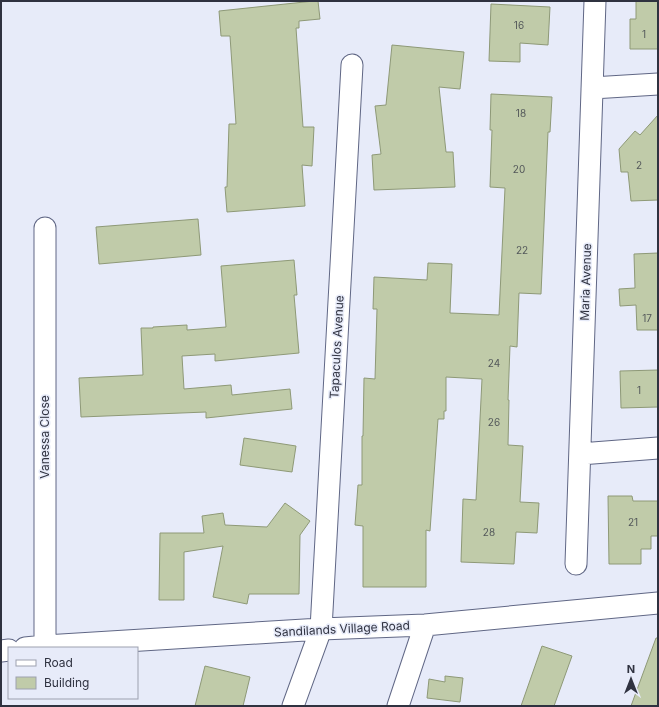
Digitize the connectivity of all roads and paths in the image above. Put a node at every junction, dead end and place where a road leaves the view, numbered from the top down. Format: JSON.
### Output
{"nodes":[{"id":1,"x":595,"y":1,"type":"edge"},
{"id":2,"x":352,"y":64,"type":"dead end"},
{"id":3,"x":658,"y":84,"type":"edge"},
{"id":4,"x":592,"y":88,"type":"junction"},
{"id":5,"x":45,"y":228,"type":"dead end"},
{"id":6,"x":658,"y":448,"type":"edge"},
{"id":7,"x":580,"y":454,"type":"junction"},
{"id":8,"x":576,"y":564,"type":"dead end"},
{"id":9,"x":658,"y":603,"type":"edge"},
{"id":10,"x":425,"y":625,"type":"junction"},
{"id":11,"x":321,"y":629,"type":"junction"},
{"id":12,"x":35,"y":647,"type":"edge"},
{"id":13,"x":293,"y":706,"type":"edge"},
{"id":14,"x":398,"y":706,"type":"edge"}],
"edges":[{"from":1,"to":4,"type":"street","name":"Maria Avenue"},
{"from":2,"to":11,"type":"street","name":"Tapaculos Avenue"},
{"from":3,"to":4,"type":"street"},
{"from":4,"to":7,"type":"street","name":"Maria Avenue"},
{"from":5,"to":12,"type":"street","name":"Vanessa Close"},
{"from":6,"to":7,"type":"street"},
{"from":7,"to":8,"type":"street","name":"Maria Avenue"},
{"from":9,"to":10,"type":"street","name":"Sandilands Village Road"},
{"from":10,"to":11,"type":"street","name":"Sandilands Village Road"},
{"from":10,"to":14,"type":"street"},
{"from":11,"to":12,"type":"street","name":"Sandilands Village Road"},
{"from":11,"to":13,"type":"street","name":"Tapaculos Avenue"}]}
